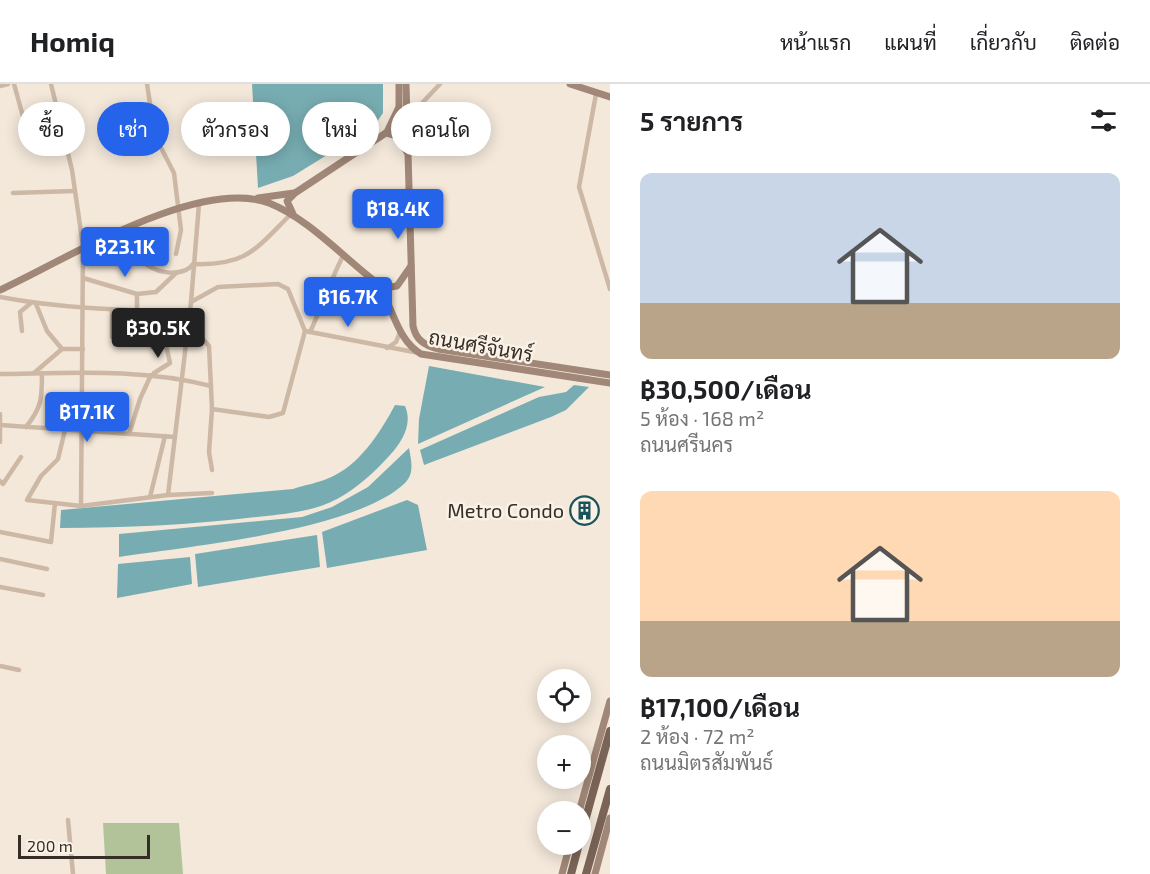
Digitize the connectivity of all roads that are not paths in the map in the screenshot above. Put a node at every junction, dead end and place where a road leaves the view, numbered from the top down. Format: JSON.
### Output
{"nodes":[{"id":1,"x":8,"y":84,"type":"edge"},
{"id":2,"x":14,"y":84,"type":"edge"},
{"id":3,"x":51,"y":84,"type":"edge"},
{"id":4,"x":147,"y":84,"type":"edge"},
{"id":5,"x":399,"y":84,"type":"edge"},
{"id":6,"x":406,"y":84,"type":"edge"},
{"id":7,"x":440,"y":84,"type":"edge"},
{"id":8,"x":570,"y":84,"type":"edge"},
{"id":9,"x":0,"y":86,"type":"edge"},
{"id":10,"x":596,"y":94,"type":"junction"},
{"id":11,"x":610,"y":97,"type":"edge"},
{"id":12,"x":19,"y":102,"type":"edge"},
{"id":13,"x":407,"y":102,"type":"edge"},
{"id":14,"x":424,"y":102,"type":"edge"},
{"id":15,"x":391,"y":130,"type":"edge"},
{"id":16,"x":386,"y":133,"type":"junction"},
{"id":17,"x":391,"y":134,"type":"edge"},
{"id":18,"x":408,"y":156,"type":"edge"},
{"id":19,"x":74,"y":191,"type":"junction"},
{"id":20,"x":12,"y":193,"type":"dead end"},
{"id":21,"x":295,"y":193,"type":"junction"},
{"id":22,"x":252,"y":199,"type":"junction"},
{"id":23,"x":199,"y":204,"type":"junction"},
{"id":24,"x":178,"y":210,"type":"junction"},
{"id":25,"x":293,"y":217,"type":"junction"},
{"id":26,"x":136,"y":225,"type":"junction"},
{"id":27,"x":83,"y":246,"type":"junction"},
{"id":28,"x":176,"y":254,"type":"dead end"},
{"id":29,"x":343,"y":256,"type":"junction"},
{"id":30,"x":193,"y":264,"type":"junction"},
{"id":31,"x":411,"y":266,"type":"junction"},
{"id":32,"x":176,"y":273,"type":"junction"},
{"id":33,"x":83,"y":278,"type":"junction"},
{"id":34,"x":378,"y":285,"type":"junction"},
{"id":35,"x":610,"y":289,"type":"edge"},
{"id":36,"x":0,"y":290,"type":"edge"},
{"id":37,"x":137,"y":294,"type":"junction"},
{"id":38,"x":0,"y":297,"type":"edge"},
{"id":39,"x":191,"y":302,"type":"junction"},
{"id":40,"x":34,"y":303,"type":"junction"},
{"id":41,"x":83,"y":309,"type":"junction"},
{"id":42,"x":112,"y":311,"type":"junction"},
{"id":43,"x":138,"y":311,"type":"junction"},
{"id":44,"x":157,"y":311,"type":"junction"},
{"id":45,"x":189,"y":312,"type":"junction"},
{"id":46,"x":188,"y":322,"type":"junction"},
{"id":47,"x":158,"y":330,"type":"junction"},
{"id":48,"x":22,"y":331,"type":"dead end"},
{"id":49,"x":308,"y":332,"type":"junction"},
{"id":50,"x":400,"y":332,"type":"junction"},
{"id":51,"x":135,"y":335,"type":"dead end"},
{"id":52,"x":112,"y":337,"type":"dead end"},
{"id":53,"x":152,"y":347,"type":"dead end"},
{"id":54,"x":387,"y":348,"type":"junction"},
{"id":55,"x":62,"y":349,"type":"junction"},
{"id":56,"x":83,"y":349,"type":"junction"},
{"id":57,"x":422,"y":354,"type":"junction"},
{"id":58,"x":42,"y":373,"type":"junction"},
{"id":59,"x":81,"y":373,"type":"junction"},
{"id":60,"x":0,"y":374,"type":"edge"},
{"id":61,"x":33,"y":374,"type":"junction"},
{"id":62,"x":610,"y":375,"type":"edge"},
{"id":63,"x":153,"y":376,"type":"junction"},
{"id":64,"x":182,"y":379,"type":"junction"},
{"id":65,"x":610,"y":383,"type":"edge"},
{"id":66,"x":211,"y":386,"type":"junction"},
{"id":67,"x":212,"y":409,"type":"junction"},
{"id":68,"x":0,"y":414,"type":"edge"},
{"id":69,"x":0,"y":425,"type":"edge"},
{"id":70,"x":26,"y":427,"type":"junction"},
{"id":71,"x":65,"y":430,"type":"junction"},
{"id":72,"x":82,"y":431,"type":"junction"},
{"id":73,"x":129,"y":434,"type":"junction"},
{"id":74,"x":165,"y":436,"type":"junction"},
{"id":75,"x":175,"y":437,"type":"junction"},
{"id":76,"x":0,"y":442,"type":"edge"},
{"id":77,"x":21,"y":457,"type":"dead end"},
{"id":78,"x":212,"y":470,"type":"dead end"},
{"id":79,"x":0,"y":481,"type":"edge"},
{"id":80,"x":212,"y":494,"type":"dead end"},
{"id":81,"x":168,"y":495,"type":"junction"},
{"id":82,"x":150,"y":497,"type":"junction"},
{"id":83,"x":55,"y":503,"type":"junction"},
{"id":84,"x":81,"y":506,"type":"junction"},
{"id":85,"x":0,"y":532,"type":"edge"},
{"id":86,"x":0,"y":559,"type":"edge"},
{"id":87,"x":47,"y":569,"type":"dead end"},
{"id":88,"x":0,"y":587,"type":"edge"},
{"id":89,"x":43,"y":595,"type":"dead end"},
{"id":90,"x":0,"y":666,"type":"edge"},
{"id":91,"x":19,"y":670,"type":"dead end"},
{"id":92,"x":610,"y":701,"type":"edge"},
{"id":93,"x":610,"y":731,"type":"edge"},
{"id":94,"x":600,"y":766,"type":"junction"},
{"id":95,"x":591,"y":769,"type":"edge"},
{"id":96,"x":591,"y":774,"type":"edge"},
{"id":97,"x":610,"y":789,"type":"edge"},
{"id":98,"x":590,"y":801,"type":"edge"},
{"id":99,"x":610,"y":818,"type":"edge"},
{"id":100,"x":68,"y":820,"type":"dead end"},
{"id":101,"x":567,"y":855,"type":"edge"},
{"id":102,"x":576,"y":855,"type":"edge"},
{"id":103,"x":73,"y":874,"type":"edge"},
{"id":104,"x":562,"y":874,"type":"edge"},
{"id":105,"x":571,"y":874,"type":"edge"},
{"id":106,"x":586,"y":874,"type":"edge"},
{"id":107,"x":595,"y":874,"type":"edge"}],
"edges":[{"from":1,"to":9,"type":"street"},
{"from":2,"to":12,"type":"street"},
{"from":3,"to":19,"type":"street"},
{"from":4,"to":24,"type":"street"},
{"from":5,"to":16,"type":"main road"},
{"from":6,"to":13,"type":"main road"},
{"from":7,"to":14,"type":"street"},
{"from":8,"to":10,"type":"main road"},
{"from":10,"to":11,"type":"main road"},
{"from":10,"to":35,"type":"street"},
{"from":15,"to":16,"type":"main road"},
{"from":16,"to":17,"type":"main road"},
{"from":16,"to":21,"type":"main road"},
{"from":18,"to":31,"type":"main road"},
{"from":19,"to":20,"type":"street"},
{"from":19,"to":27,"type":"street"},
{"from":21,"to":22,"type":"main road"},
{"from":21,"to":25,"type":"main road"},
{"from":22,"to":23,"type":"main road","name":"ถนนศรีจันทร์"},
{"from":22,"to":25,"type":"main road","name":"ถนนศรีจันทร์"},
{"from":23,"to":24,"type":"main road","name":"ถนนศรีจันทร์"},
{"from":23,"to":30,"type":"street"},
{"from":24,"to":26,"type":"main road","name":"ถนนศรีจันทร์"},
{"from":24,"to":28,"type":"street"},
{"from":25,"to":29,"type":"main road","name":"ถนนศรีจันทร์"},
{"from":25,"to":30,"type":"street"},
{"from":26,"to":27,"type":"main road","name":"ถนนศรีจันทร์"},
{"from":26,"to":32,"type":"street"},
{"from":27,"to":33,"type":"street"},
{"from":27,"to":36,"type":"main road","name":"ถนนศรีจันทร์"},
{"from":29,"to":34,"type":"main road","name":"ถนนศรีจันทร์"},
{"from":29,"to":49,"type":"street"},
{"from":30,"to":32,"type":"street"},
{"from":30,"to":39,"type":"street"},
{"from":31,"to":34,"type":"main road"},
{"from":31,"to":62,"type":"main road","name":"ถนนศรีจันทร์"},
{"from":32,"to":37,"type":"street"},
{"from":33,"to":37,"type":"street"},
{"from":33,"to":41,"type":"street"},
{"from":34,"to":50,"type":"main road","name":"ถนนศรีจันทร์"},
{"from":37,"to":43,"type":"street"},
{"from":38,"to":40,"type":"street"},
{"from":39,"to":45,"type":"street"},
{"from":39,"to":49,"type":"street"},
{"from":40,"to":41,"type":"street"},
{"from":40,"to":48,"type":"street"},
{"from":40,"to":55,"type":"street"},
{"from":41,"to":42,"type":"street"},
{"from":41,"to":56,"type":"street"},
{"from":42,"to":43,"type":"street"},
{"from":42,"to":52,"type":"street"},
{"from":43,"to":44,"type":"street"},
{"from":43,"to":51,"type":"street"},
{"from":44,"to":45,"type":"street"},
{"from":44,"to":47,"type":"street"},
{"from":45,"to":46,"type":"street"},
{"from":46,"to":64,"type":"street"},
{"from":46,"to":66,"type":"street"},
{"from":47,"to":53,"type":"street"},
{"from":47,"to":63,"type":"street"},
{"from":49,"to":54,"type":"street"},
{"from":49,"to":67,"type":"street"},
{"from":50,"to":54,"type":"street"},
{"from":50,"to":57,"type":"main road","name":"ถนนศรีจันทร์"},
{"from":54,"to":57,"type":"street"},
{"from":55,"to":56,"type":"street"},
{"from":55,"to":61,"type":"street"},
{"from":56,"to":59,"type":"street"},
{"from":57,"to":65,"type":"main road","name":"ถนนศรีจันทร์"},
{"from":58,"to":59,"type":"street"},
{"from":58,"to":61,"type":"street"},
{"from":58,"to":70,"type":"street"},
{"from":59,"to":63,"type":"street"},
{"from":59,"to":72,"type":"street"},
{"from":60,"to":61,"type":"street"},
{"from":63,"to":64,"type":"street"},
{"from":63,"to":73,"type":"street"},
{"from":64,"to":66,"type":"street"},
{"from":64,"to":75,"type":"street"},
{"from":66,"to":67,"type":"street"},
{"from":67,"to":78,"type":"street"},
{"from":68,"to":69,"type":"street"},
{"from":69,"to":70,"type":"street"},
{"from":69,"to":76,"type":"street"},
{"from":70,"to":71,"type":"street"},
{"from":71,"to":72,"type":"street"},
{"from":71,"to":83,"type":"street"},
{"from":72,"to":73,"type":"street"},
{"from":72,"to":84,"type":"street"},
{"from":73,"to":74,"type":"street"},
{"from":74,"to":75,"type":"street"},
{"from":74,"to":82,"type":"street"},
{"from":75,"to":81,"type":"street"},
{"from":77,"to":79,"type":"street"},
{"from":80,"to":81,"type":"street"},
{"from":81,"to":82,"type":"street"},
{"from":82,"to":84,"type":"street"},
{"from":83,"to":84,"type":"street"},
{"from":83,"to":85,"type":"street"},
{"from":86,"to":87,"type":"street"},
{"from":88,"to":89,"type":"street"},
{"from":90,"to":91,"type":"street"},
{"from":92,"to":95,"type":"main road"},
{"from":93,"to":94,"type":"main road"},
{"from":94,"to":96,"type":"main road"},
{"from":94,"to":98,"type":"main road"},
{"from":97,"to":106,"type":"main road"},
{"from":99,"to":107,"type":"main road"},
{"from":100,"to":103,"type":"street"},
{"from":101,"to":104,"type":"main road"},
{"from":102,"to":105,"type":"main road"}]}
